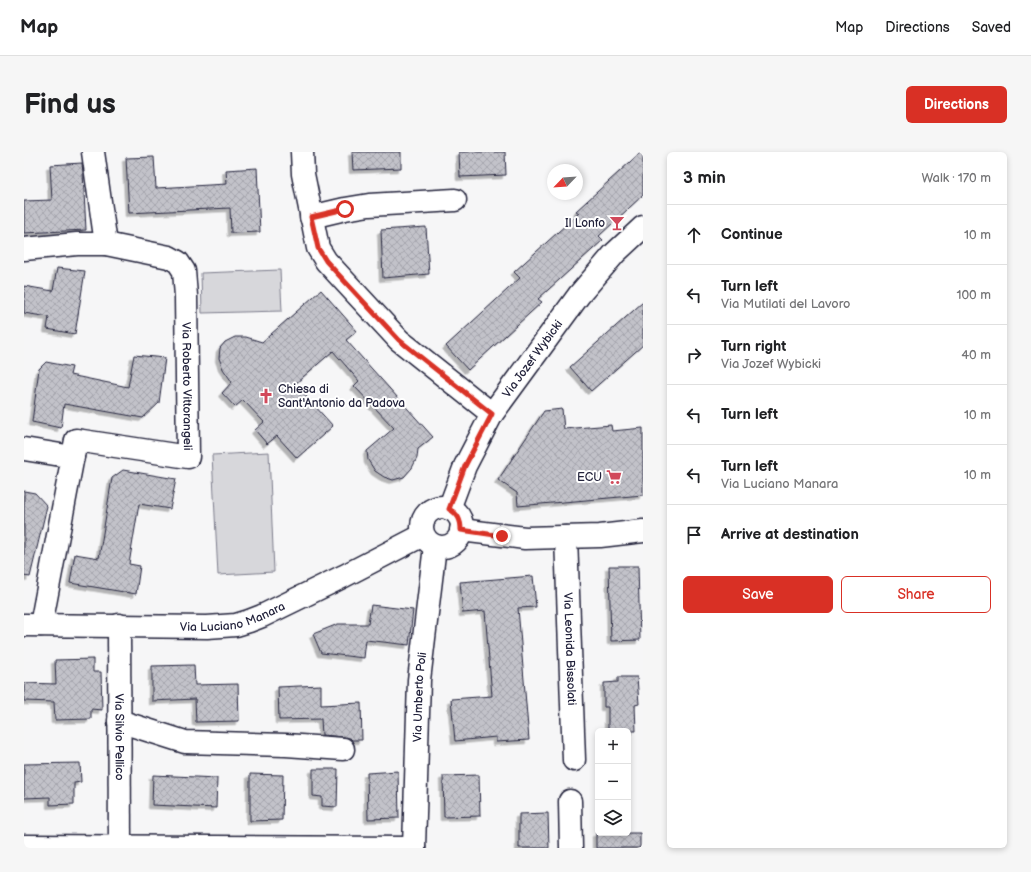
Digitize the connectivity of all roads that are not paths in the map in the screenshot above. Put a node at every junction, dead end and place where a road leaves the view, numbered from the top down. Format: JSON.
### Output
{"nodes":[{"id":1,"x":93,"y":152,"type":"edge"},
{"id":2,"x":302,"y":152,"type":"edge"},
{"id":3,"x":455,"y":200,"type":"dead end"},
{"id":4,"x":311,"y":217,"type":"junction"},
{"id":5,"x":643,"y":227,"type":"edge"},
{"id":6,"x":106,"y":244,"type":"junction"},
{"id":7,"x":24,"y":249,"type":"edge"},
{"id":8,"x":492,"y":414,"type":"junction"},
{"id":9,"x":24,"y":449,"type":"edge"},
{"id":10,"x":73,"y":457,"type":"junction"},
{"id":11,"x":449,"y":509,"type":"junction"},
{"id":12,"x":461,"y":530,"type":"junction"},
{"id":13,"x":643,"y":531,"type":"edge"},
{"id":14,"x":566,"y":537,"type":"junction"},
{"id":15,"x":429,"y":541,"type":"junction"},
{"id":16,"x":33,"y":625,"type":"edge"},
{"id":17,"x":119,"y":625,"type":"junction"},
{"id":18,"x":120,"y":721,"type":"junction"},
{"id":19,"x":342,"y":749,"type":"dead end"},
{"id":20,"x":574,"y":760,"type":"dead end"},
{"id":21,"x":570,"y":801,"type":"dead end"},
{"id":22,"x":24,"y":846,"type":"edge"},
{"id":23,"x":120,"y":847,"type":"edge"},
{"id":24,"x":414,"y":848,"type":"edge"},
{"id":25,"x":570,"y":848,"type":"edge"}],
"edges":[{"from":1,"to":6,"type":"street"},
{"from":2,"to":4,"type":"street"},
{"from":3,"to":4,"type":"street"},
{"from":4,"to":8,"type":"street"},
{"from":5,"to":8,"type":"street","name":"Via Jozef Wybicki"},
{"from":6,"to":7,"type":"street","name":"Via Roberto Vittorangeli"},
{"from":6,"to":10,"type":"street","name":"Via Roberto Vittorangeli"},
{"from":8,"to":11,"type":"street","name":"Via Jozef Wybicki"},
{"from":9,"to":10,"type":"street"},
{"from":10,"to":16,"type":"street","name":"Via Roberto Vittorangeli"},
{"from":11,"to":12,"type":"street"},
{"from":11,"to":15,"type":"street"},
{"from":12,"to":14,"type":"street"},
{"from":12,"to":15,"type":"street"},
{"from":13,"to":14,"type":"street"},
{"from":14,"to":20,"type":"street","name":"Via Leonida Bissolati"},
{"from":15,"to":17,"type":"street","name":"Via Luciano Manara"},
{"from":15,"to":24,"type":"street","name":"Via Umberto Poli"},
{"from":16,"to":17,"type":"street","name":"Via Luciano Manara"},
{"from":17,"to":18,"type":"street","name":"Via Silvio Pellico"},
{"from":18,"to":19,"type":"street"},
{"from":18,"to":23,"type":"street","name":"Via Silvio Pellico"},
{"from":21,"to":25,"type":"street"},
{"from":22,"to":23,"type":"street"},
{"from":23,"to":24,"type":"street"}]}
